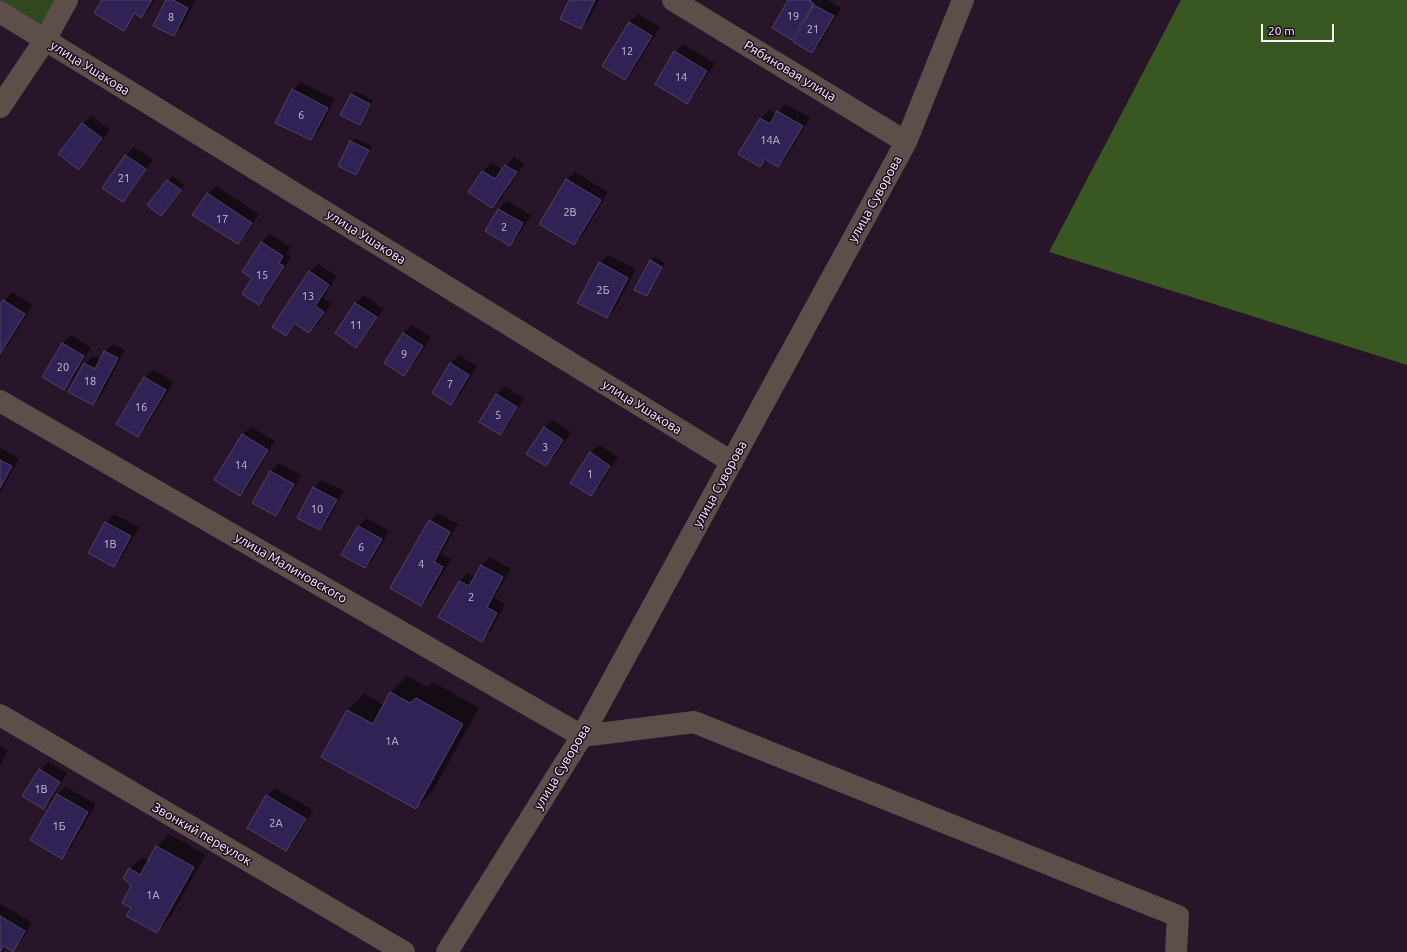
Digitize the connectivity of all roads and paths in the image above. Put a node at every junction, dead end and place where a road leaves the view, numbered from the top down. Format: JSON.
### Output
{"nodes":[{"id":1,"x":67,"y":0,"type":"edge"},
{"id":2,"x":673,"y":0,"type":"edge"},
{"id":3,"x":963,"y":0,"type":"edge"},
{"id":4,"x":0,"y":12,"type":"edge"},
{"id":5,"x":45,"y":40,"type":"junction"},
{"id":6,"x":0,"y":107,"type":"edge"},
{"id":7,"x":906,"y":142,"type":"junction"},
{"id":8,"x":0,"y":401,"type":"edge"},
{"id":9,"x":732,"y":462,"type":"junction"},
{"id":10,"x":0,"y":715,"type":"edge"},
{"id":11,"x":582,"y":736,"type":"junction"},
{"id":12,"x":404,"y":952,"type":"edge"},
{"id":13,"x":447,"y":952,"type":"edge"},
{"id":14,"x":1176,"y":952,"type":"edge"}],
"edges":[{"from":1,"to":5,"type":"street"},
{"from":2,"to":7,"type":"street","name":"Рябиновая улица"},
{"from":3,"to":7,"type":"street","name":"улица Суворова"},
{"from":4,"to":5,"type":"street","name":"улица Ушакова"},
{"from":5,"to":6,"type":"street"},
{"from":5,"to":9,"type":"street","name":"улица Ушакова"},
{"from":7,"to":9,"type":"street","name":"улица Суворова"},
{"from":8,"to":11,"type":"street","name":"улица Малиновского"},
{"from":9,"to":11,"type":"street","name":"улица Суворова"},
{"from":10,"to":12,"type":"street","name":"Звонкий переулок"},
{"from":11,"to":13,"type":"street","name":"улица Суворова"},
{"from":11,"to":14,"type":"street"}]}
